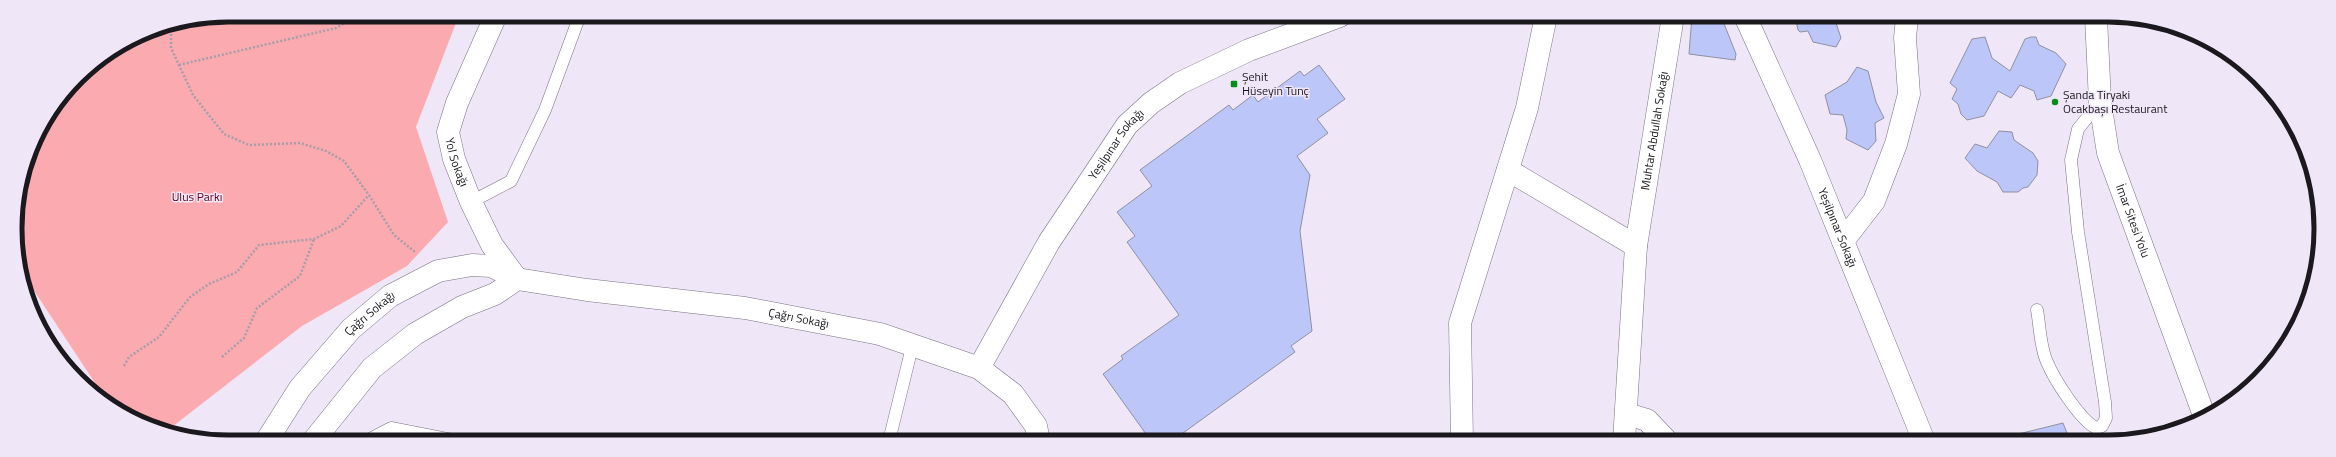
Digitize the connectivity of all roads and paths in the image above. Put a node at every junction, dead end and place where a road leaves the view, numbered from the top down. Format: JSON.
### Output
{"nodes":[{"id":1,"x":346,"y":22,"type":"edge"},
{"id":2,"x":493,"y":22,"type":"edge"},
{"id":3,"x":577,"y":22,"type":"edge"},
{"id":4,"x":1324,"y":22,"type":"edge"},
{"id":5,"x":1545,"y":22,"type":"edge"},
{"id":6,"x":1672,"y":22,"type":"edge"},
{"id":7,"x":1748,"y":22,"type":"edge"},
{"id":8,"x":1907,"y":22,"type":"edge"},
{"id":9,"x":2096,"y":22,"type":"edge"},
{"id":10,"x":171,"y":30,"type":"edge"},
{"id":11,"x":179,"y":65,"type":"junction"},
{"id":12,"x":2100,"y":102,"type":"junction"},
{"id":13,"x":1508,"y":170,"type":"junction"},
{"id":14,"x":369,"y":195,"type":"junction"},
{"id":15,"x":471,"y":202,"type":"junction"},
{"id":16,"x":314,"y":239,"type":"junction"},
{"id":17,"x":1843,"y":241,"type":"junction"},
{"id":18,"x":1636,"y":246,"type":"junction"},
{"id":19,"x":438,"y":272,"type":"junction"},
{"id":20,"x":517,"y":279,"type":"junction"},
{"id":21,"x":2037,"y":310,"type":"dead end"},
{"id":22,"x":912,"y":347,"type":"junction"},
{"id":23,"x":222,"y":357,"type":"dead end"},
{"id":24,"x":124,"y":366,"type":"dead end"},
{"id":25,"x":979,"y":368,"type":"junction"},
{"id":26,"x":2203,"y":412,"type":"edge"},
{"id":27,"x":1627,"y":414,"type":"junction"},
{"id":28,"x":270,"y":435,"type":"edge"},
{"id":29,"x":318,"y":435,"type":"edge"},
{"id":30,"x":378,"y":435,"type":"edge"},
{"id":31,"x":427,"y":435,"type":"edge"},
{"id":32,"x":890,"y":435,"type":"edge"},
{"id":33,"x":1038,"y":435,"type":"edge"},
{"id":34,"x":1462,"y":435,"type":"edge"},
{"id":35,"x":1625,"y":435,"type":"edge"},
{"id":36,"x":1661,"y":435,"type":"edge"},
{"id":37,"x":1922,"y":435,"type":"edge"}],
"edges":[{"from":1,"to":11,"type":"path"},
{"from":2,"to":15,"type":"street","name":"Yol Sokağı"},
{"from":3,"to":15,"type":"lane"},
{"from":4,"to":25,"type":"street","name":"Yeşilpınar Sokağı"},
{"from":5,"to":13,"type":"street"},
{"from":6,"to":18,"type":"street","name":"Muhtar Abdullah Sokağı"},
{"from":7,"to":17,"type":"street","name":"Yeşilpınar Sokağı"},
{"from":8,"to":17,"type":"street"},
{"from":9,"to":12,"type":"street","name":"İmar Sitesi Yolu"},
{"from":10,"to":11,"type":"path"},
{"from":11,"to":14,"type":"path"},
{"from":12,"to":21,"type":"lane"},
{"from":12,"to":26,"type":"street","name":"İmar Sitesi Yolu"},
{"from":13,"to":18,"type":"street"},
{"from":13,"to":34,"type":"street"},
{"from":14,"to":16,"type":"path"},
{"from":14,"to":19,"type":"path"},
{"from":15,"to":20,"type":"street","name":"Yol Sokağı"},
{"from":16,"to":23,"type":"path"},
{"from":16,"to":24,"type":"path"},
{"from":17,"to":37,"type":"street","name":"Yeşilpınar Sokağı"},
{"from":18,"to":27,"type":"street","name":"Muhtar Abdullah Sokağı"},
{"from":19,"to":20,"type":"street","name":"Çağrı Sokağı"},
{"from":19,"to":28,"type":"street","name":"Çağrı Sokağı"},
{"from":20,"to":22,"type":"street","name":"Çağrı Sokağı"},
{"from":20,"to":29,"type":"street"},
{"from":22,"to":25,"type":"street","name":"Çağrı Sokağı"},
{"from":22,"to":32,"type":"lane"},
{"from":25,"to":33,"type":"street","name":"Çağrı Sokağı"},
{"from":27,"to":35,"type":"street","name":"Muhtar Abdullah Sokağı"},
{"from":27,"to":36,"type":"street"},
{"from":30,"to":31,"type":"lane"}]}
